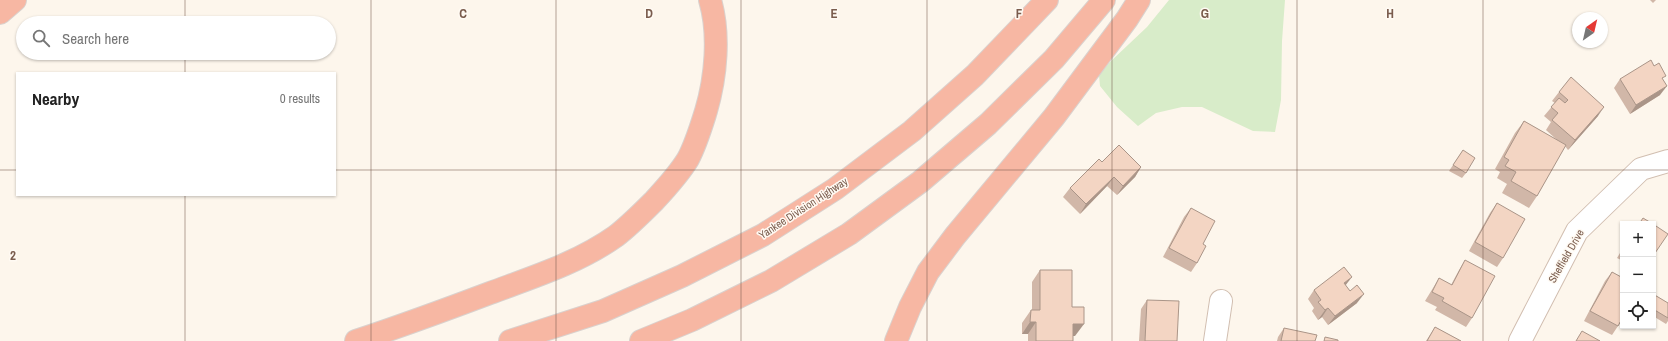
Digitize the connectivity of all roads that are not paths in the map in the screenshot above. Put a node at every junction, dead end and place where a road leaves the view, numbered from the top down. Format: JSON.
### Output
{"nodes":[{"id":1,"x":15,"y":0,"type":"edge"},
{"id":2,"x":710,"y":0,"type":"edge"},
{"id":3,"x":1047,"y":0,"type":"edge"},
{"id":4,"x":1104,"y":0,"type":"edge"},
{"id":5,"x":1139,"y":0,"type":"edge"},
{"id":6,"x":0,"y":14,"type":"edge"},
{"id":7,"x":1668,"y":161,"type":"edge"},
{"id":8,"x":1220,"y":301,"type":"dead end"},
{"id":9,"x":356,"y":341,"type":"edge"},
{"id":10,"x":510,"y":341,"type":"edge"},
{"id":11,"x":641,"y":341,"type":"edge"},
{"id":12,"x":896,"y":341,"type":"edge"},
{"id":13,"x":1215,"y":341,"type":"edge"},
{"id":14,"x":1520,"y":341,"type":"edge"}],
"edges":[{"from":1,"to":6,"type":"highway"},
{"from":2,"to":9,"type":"highway"},
{"from":3,"to":10,"type":"highway","name":"Yankee Division Highway"},
{"from":4,"to":11,"type":"highway"},
{"from":5,"to":12,"type":"highway"},
{"from":7,"to":14,"type":"street","name":"Sheffield Drive"},
{"from":8,"to":13,"type":"street"}]}
